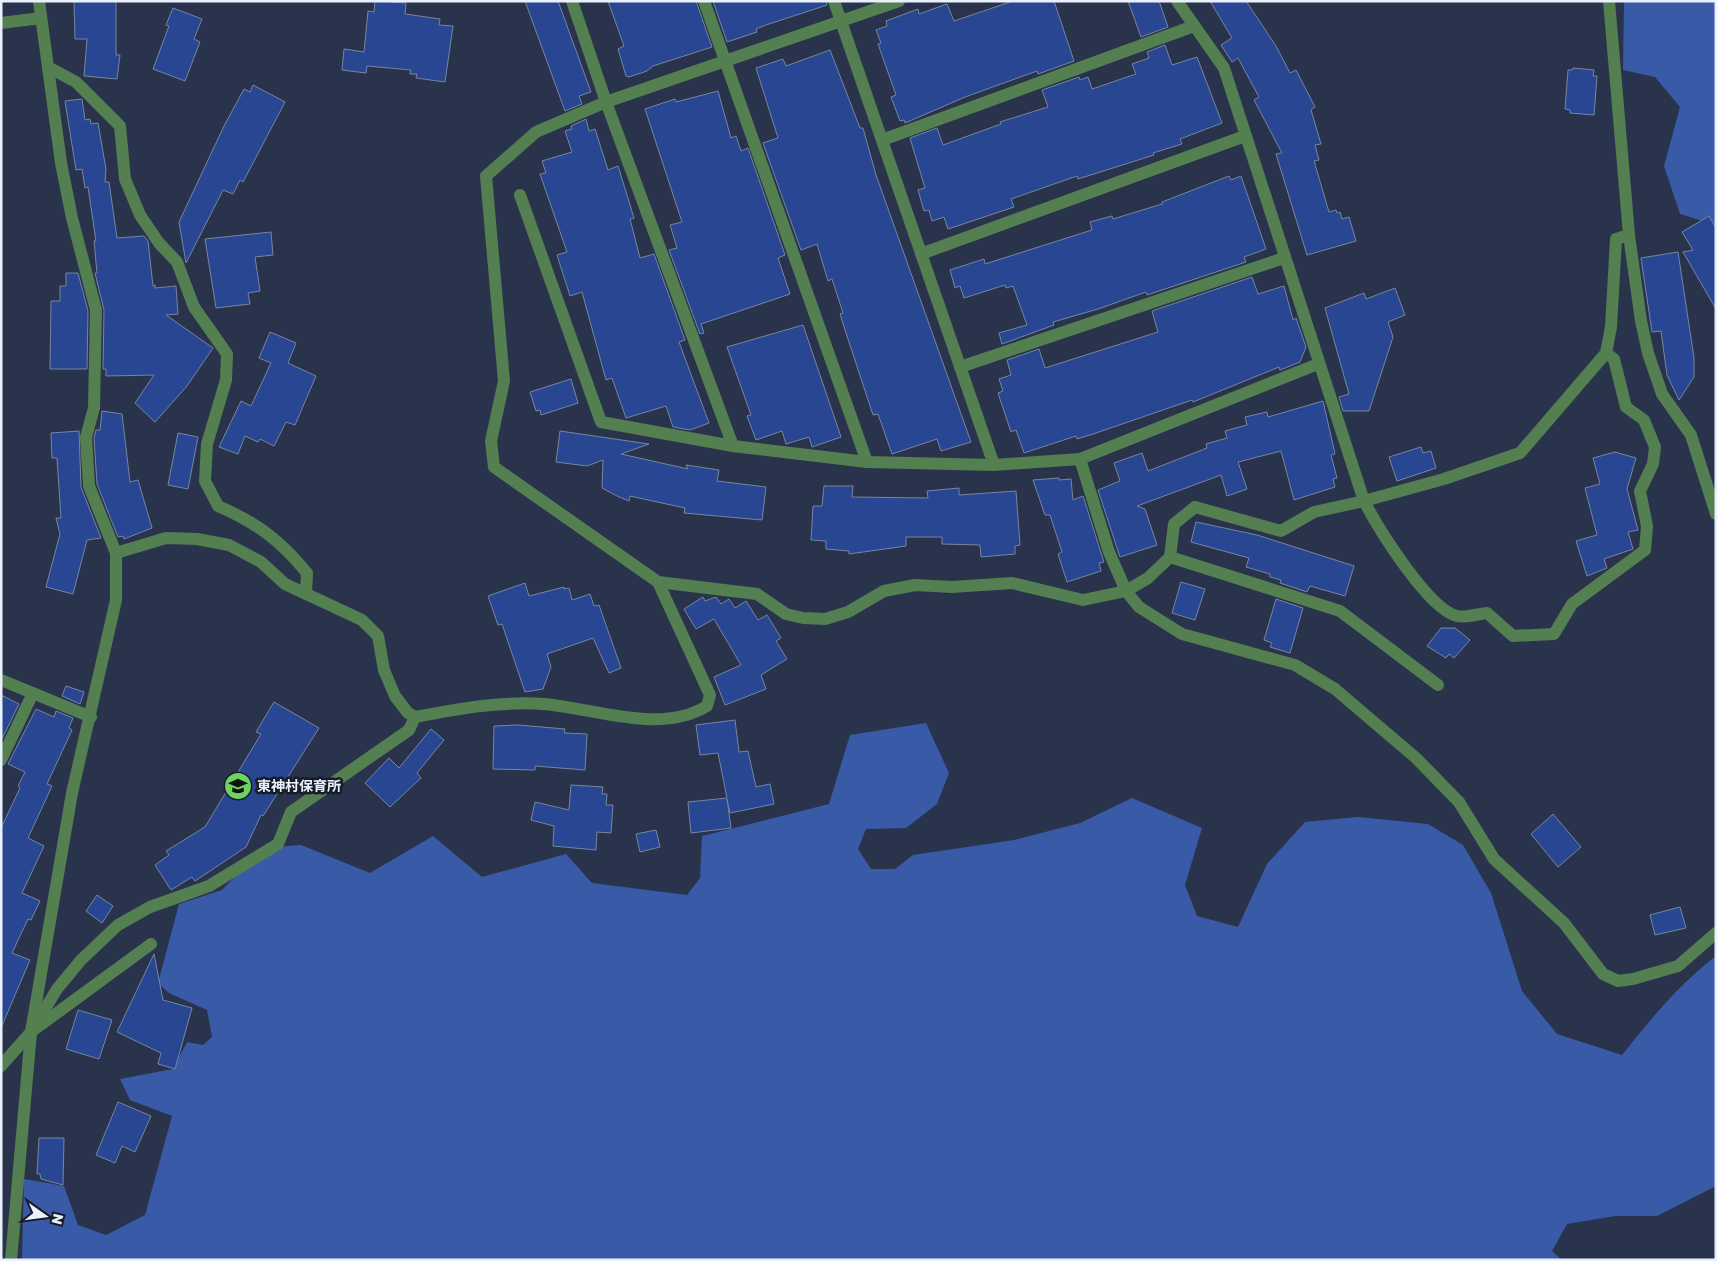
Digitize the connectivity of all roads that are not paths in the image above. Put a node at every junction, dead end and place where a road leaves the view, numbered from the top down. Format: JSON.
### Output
{"nodes":[{"id":1,"x":39,"y":1,"type":"edge"},
{"id":2,"x":572,"y":1,"type":"edge"},
{"id":3,"x":704,"y":1,"type":"edge"},
{"id":4,"x":834,"y":1,"type":"edge"},
{"id":5,"x":899,"y":1,"type":"edge"},
{"id":6,"x":1177,"y":1,"type":"edge"},
{"id":7,"x":1609,"y":1,"type":"edge"},
{"id":8,"x":41,"y":18,"type":"junction"},
{"id":9,"x":840,"y":21,"type":"junction"},
{"id":10,"x":1,"y":23,"type":"edge"},
{"id":11,"x":1194,"y":26,"type":"junction"},
{"id":12,"x":725,"y":61,"type":"junction"},
{"id":13,"x":48,"y":67,"type":"junction"},
{"id":14,"x":606,"y":102,"type":"junction"},
{"id":15,"x":1245,"y":136,"type":"junction"},
{"id":16,"x":882,"y":140,"type":"junction"},
{"id":17,"x":520,"y":195,"type":"dead end"},
{"id":18,"x":1629,"y":235,"type":"junction"},
{"id":19,"x":921,"y":254,"type":"junction"},
{"id":20,"x":1284,"y":258,"type":"junction"},
{"id":21,"x":1606,"y":353,"type":"junction"},
{"id":22,"x":1318,"y":364,"type":"junction"},
{"id":23,"x":960,"y":367,"type":"junction"},
{"id":24,"x":733,"y":446,"type":"junction"},
{"id":25,"x":1080,"y":458,"type":"junction"},
{"id":26,"x":867,"y":462,"type":"junction"},
{"id":27,"x":994,"y":465,"type":"junction"},
{"id":28,"x":1364,"y":502,"type":"junction"},
{"id":29,"x":1716,"y":514,"type":"edge"},
{"id":30,"x":116,"y":553,"type":"junction"},
{"id":31,"x":1170,"y":557,"type":"junction"},
{"id":32,"x":658,"y":582,"type":"junction"},
{"id":33,"x":1126,"y":590,"type":"junction"},
{"id":34,"x":306,"y":594,"type":"junction"},
{"id":35,"x":1,"y":680,"type":"edge"},
{"id":36,"x":1438,"y":685,"type":"dead end"},
{"id":37,"x":32,"y":692,"type":"junction"},
{"id":38,"x":91,"y":717,"type":"junction"},
{"id":39,"x":415,"y":718,"type":"junction"},
{"id":40,"x":1,"y":760,"type":"edge"},
{"id":41,"x":1716,"y":933,"type":"edge"},
{"id":42,"x":151,"y":944,"type":"dead end"},
{"id":43,"x":31,"y":1032,"type":"junction"},
{"id":44,"x":1,"y":1066,"type":"edge"},
{"id":45,"x":11,"y":1260,"type":"edge"}],
"edges":[{"from":1,"to":8,"type":"street"},
{"from":2,"to":14,"type":"street"},
{"from":3,"to":12,"type":"street"},
{"from":4,"to":9,"type":"street"},
{"from":5,"to":9,"type":"street"},
{"from":6,"to":11,"type":"street"},
{"from":7,"to":18,"type":"street"},
{"from":8,"to":10,"type":"street"},
{"from":8,"to":13,"type":"street"},
{"from":9,"to":12,"type":"street"},
{"from":9,"to":16,"type":"street"},
{"from":11,"to":15,"type":"street"},
{"from":11,"to":16,"type":"street"},
{"from":12,"to":14,"type":"street"},
{"from":12,"to":26,"type":"street"},
{"from":13,"to":30,"type":"street"},
{"from":13,"to":34,"type":"street"},
{"from":14,"to":24,"type":"street"},
{"from":14,"to":32,"type":"street"},
{"from":15,"to":19,"type":"street"},
{"from":15,"to":20,"type":"street"},
{"from":16,"to":19,"type":"street"},
{"from":17,"to":24,"type":"street"},
{"from":18,"to":21,"type":"street"},
{"from":18,"to":29,"type":"street"},
{"from":19,"to":23,"type":"street"},
{"from":20,"to":22,"type":"street"},
{"from":20,"to":23,"type":"street"},
{"from":21,"to":28,"type":"street"},
{"from":21,"to":28,"type":"street"},
{"from":22,"to":25,"type":"street"},
{"from":22,"to":28,"type":"street"},
{"from":23,"to":27,"type":"street"},
{"from":24,"to":26,"type":"street"},
{"from":25,"to":27,"type":"street"},
{"from":25,"to":33,"type":"street"},
{"from":26,"to":27,"type":"street"},
{"from":28,"to":31,"type":"street"},
{"from":30,"to":34,"type":"street"},
{"from":30,"to":38,"type":"street"},
{"from":31,"to":33,"type":"street"},
{"from":31,"to":36,"type":"street"},
{"from":32,"to":33,"type":"street"},
{"from":32,"to":39,"type":"street"},
{"from":33,"to":41,"type":"street"},
{"from":34,"to":39,"type":"street"},
{"from":35,"to":37,"type":"street"},
{"from":37,"to":38,"type":"street"},
{"from":37,"to":40,"type":"street"},
{"from":38,"to":43,"type":"street"},
{"from":39,"to":43,"type":"street"},
{"from":42,"to":43,"type":"street"},
{"from":43,"to":44,"type":"street"},
{"from":43,"to":45,"type":"street"}]}
